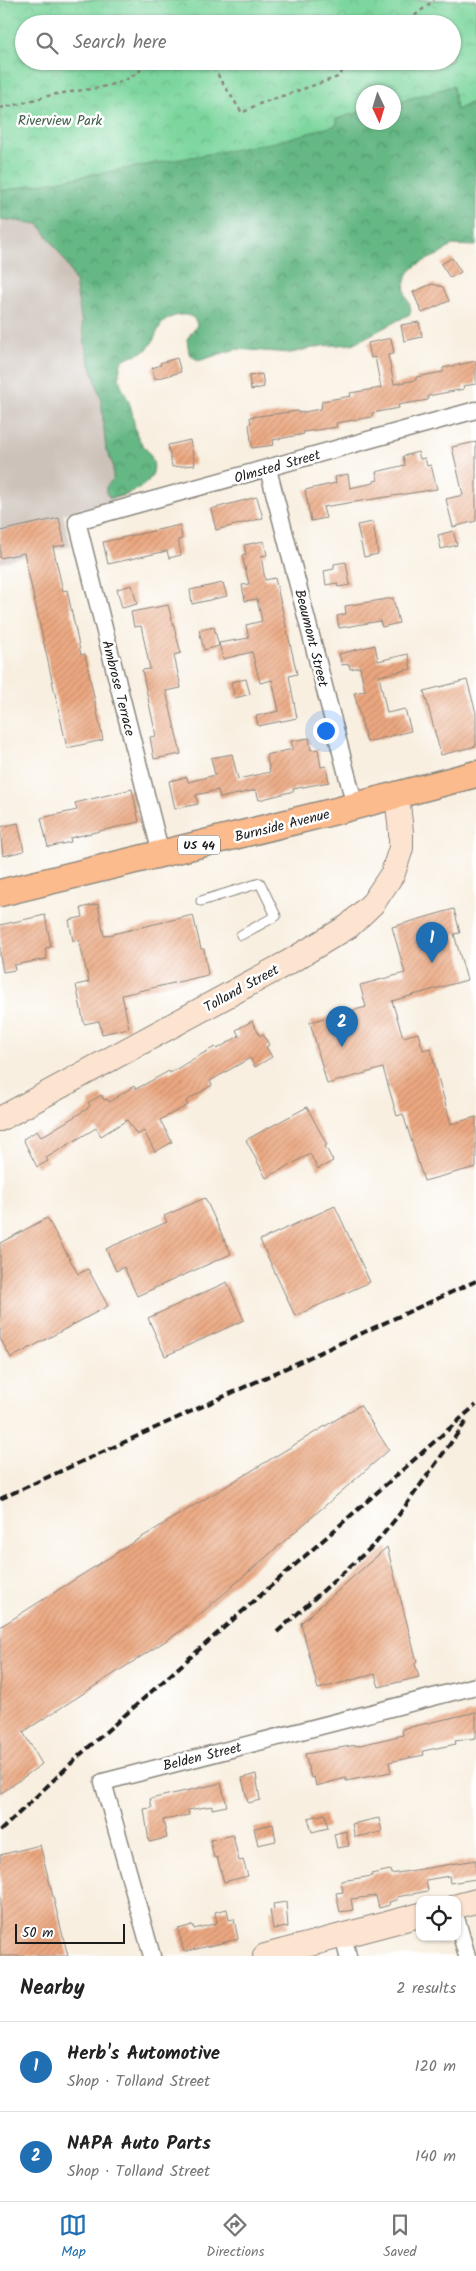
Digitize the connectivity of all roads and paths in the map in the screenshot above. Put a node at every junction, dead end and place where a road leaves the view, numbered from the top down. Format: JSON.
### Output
{"nodes":[{"id":1,"x":434,"y":0,"type":"edge"},
{"id":2,"x":416,"y":15,"type":"edge"},
{"id":3,"x":143,"y":70,"type":"edge"},
{"id":4,"x":215,"y":70,"type":"edge"},
{"id":5,"x":343,"y":70,"type":"edge"},
{"id":6,"x":0,"y":108,"type":"edge"},
{"id":7,"x":476,"y":410,"type":"edge"},
{"id":8,"x":268,"y":469,"type":"junction"},
{"id":9,"x":77,"y":521,"type":"joint"},
{"id":10,"x":476,"y":774,"type":"edge"},
{"id":11,"x":396,"y":795,"type":"junction"},
{"id":12,"x":355,"y":806,"type":"junction"},
{"id":13,"x":161,"y":854,"type":"junction"},
{"id":14,"x":0,"y":893,"type":"edge"},
{"id":15,"x":201,"y":901,"type":"dead end"},
{"id":16,"x":241,"y":935,"type":"dead end"},
{"id":17,"x":0,"y":1119,"type":"edge"},
{"id":18,"x":476,"y":1686,"type":"edge"},
{"id":19,"x":476,"y":1901,"type":"edge"},
{"id":20,"x":461,"y":1905,"type":"edge"},
{"id":21,"x":416,"y":1917,"type":"edge"},
{"id":22,"x":461,"y":1935,"type":"edge"},
{"id":23,"x":345,"y":1946,"type":"edge"},
{"id":24,"x":152,"y":1956,"type":"edge"},
{"id":25,"x":265,"y":1956,"type":"edge"},
{"id":26,"x":467,"y":1956,"type":"edge"}],
"edges":[{"from":1,"to":2,"type":"path"},
{"from":3,"to":6,"type":"path"},
{"from":4,"to":5,"type":"path"},
{"from":7,"to":8,"type":"street","name":"Olmsted Street"},
{"from":8,"to":9,"type":"street","name":"Olmsted Street"},
{"from":8,"to":12,"type":"street","name":"Beaumont Street"},
{"from":9,"to":13,"type":"street","name":"Ambrose Terrace"},
{"from":10,"to":11,"type":"main road","name":"Burnside Avenue","number":"US 44"},
{"from":11,"to":12,"type":"main road","name":"Burnside Avenue","number":"US 44"},
{"from":11,"to":17,"type":"main road","name":"Tolland Street"},
{"from":12,"to":13,"type":"main road","name":"Burnside Avenue","number":"US 44"},
{"from":13,"to":14,"type":"main road","name":"Burnside Avenue","number":"US 44"},
{"from":15,"to":16,"type":"lane"},
{"from":18,"to":24,"type":"street","name":"Belden Street"},
{"from":19,"to":20,"type":"main road"},
{"from":21,"to":23,"type":"main road"},
{"from":22,"to":26,"type":"street"},
{"from":23,"to":25,"type":"main road"}]}
